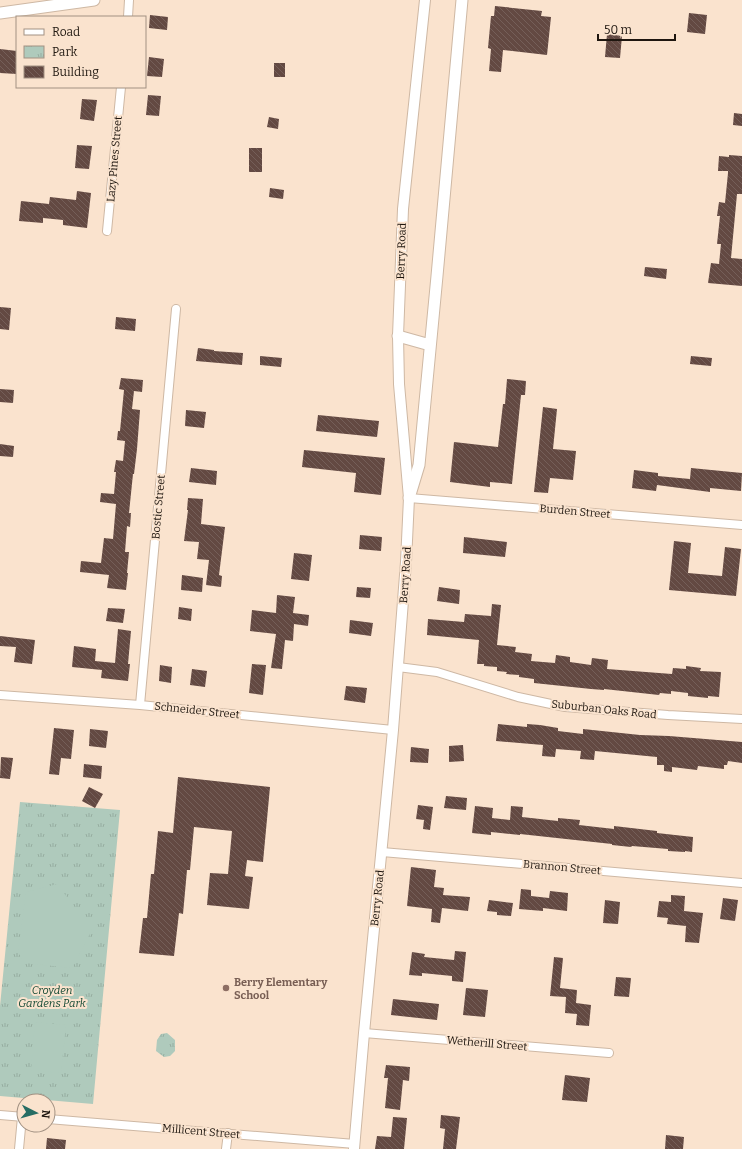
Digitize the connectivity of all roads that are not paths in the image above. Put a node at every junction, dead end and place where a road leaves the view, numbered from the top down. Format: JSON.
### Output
{"nodes":[{"id":1,"x":94,"y":0,"type":"edge"},
{"id":2,"x":129,"y":0,"type":"edge"},
{"id":3,"x":425,"y":0,"type":"edge"},
{"id":4,"x":462,"y":0,"type":"edge"},
{"id":5,"x":0,"y":13,"type":"edge"},
{"id":6,"x":128,"y":16,"type":"edge"},
{"id":7,"x":121,"y":88,"type":"edge"},
{"id":8,"x":107,"y":231,"type":"dead end"},
{"id":9,"x":176,"y":308,"type":"dead end"},
{"id":10,"x":398,"y":336,"type":"junction"},
{"id":11,"x":430,"y":345,"type":"junction"},
{"id":12,"x":409,"y":498,"type":"junction"},
{"id":13,"x":742,"y":525,"type":"edge"},
{"id":14,"x":398,"y":667,"type":"junction"},
{"id":15,"x":0,"y":695,"type":"edge"},
{"id":16,"x":140,"y":705,"type":"junction"},
{"id":17,"x":742,"y":720,"type":"edge"},
{"id":18,"x":393,"y":730,"type":"junction"},
{"id":19,"x":382,"y":852,"type":"junction"},
{"id":20,"x":742,"y":883,"type":"edge"},
{"id":21,"x":364,"y":1033,"type":"junction"},
{"id":22,"x":609,"y":1053,"type":"dead end"},
{"id":23,"x":0,"y":1115,"type":"edge"},
{"id":24,"x":16,"y":1116,"type":"edge"},
{"id":25,"x":56,"y":1120,"type":"edge"},
{"id":26,"x":21,"y":1133,"type":"edge"},
{"id":27,"x":228,"y":1133,"type":"junction"},
{"id":28,"x":355,"y":1146,"type":"edge"},
{"id":29,"x":19,"y":1149,"type":"edge"},
{"id":30,"x":226,"y":1149,"type":"edge"}],
"edges":[{"from":1,"to":5,"type":"main road"},
{"from":2,"to":6,"type":"street"},
{"from":3,"to":10,"type":"street","name":"Berry Road"},
{"from":4,"to":11,"type":"main road"},
{"from":7,"to":8,"type":"street","name":"Lazy Pines Street"},
{"from":9,"to":16,"type":"street","name":"Bostic Street"},
{"from":10,"to":11,"type":"main road"},
{"from":10,"to":12,"type":"street","name":"Berry Road"},
{"from":11,"to":12,"type":"main road"},
{"from":12,"to":13,"type":"street","name":"Burden Street"},
{"from":12,"to":14,"type":"street","name":"Berry Road"},
{"from":14,"to":17,"type":"street","name":"Suburban Oaks Road"},
{"from":14,"to":18,"type":"street","name":"Berry Road"},
{"from":15,"to":16,"type":"street","name":"Schneider Street"},
{"from":16,"to":18,"type":"street","name":"Schneider Street"},
{"from":18,"to":19,"type":"street","name":"Berry Road"},
{"from":19,"to":20,"type":"street","name":"Brannon Street"},
{"from":19,"to":21,"type":"street","name":"Berry Road"},
{"from":21,"to":22,"type":"street","name":"Wetherill Street"},
{"from":21,"to":28,"type":"street","name":"Berry Road"},
{"from":23,"to":24,"type":"street"},
{"from":25,"to":27,"type":"street","name":"Millicent Street"},
{"from":26,"to":29,"type":"street"},
{"from":27,"to":28,"type":"street","name":"Millicent Street"},
{"from":27,"to":30,"type":"street"}]}
